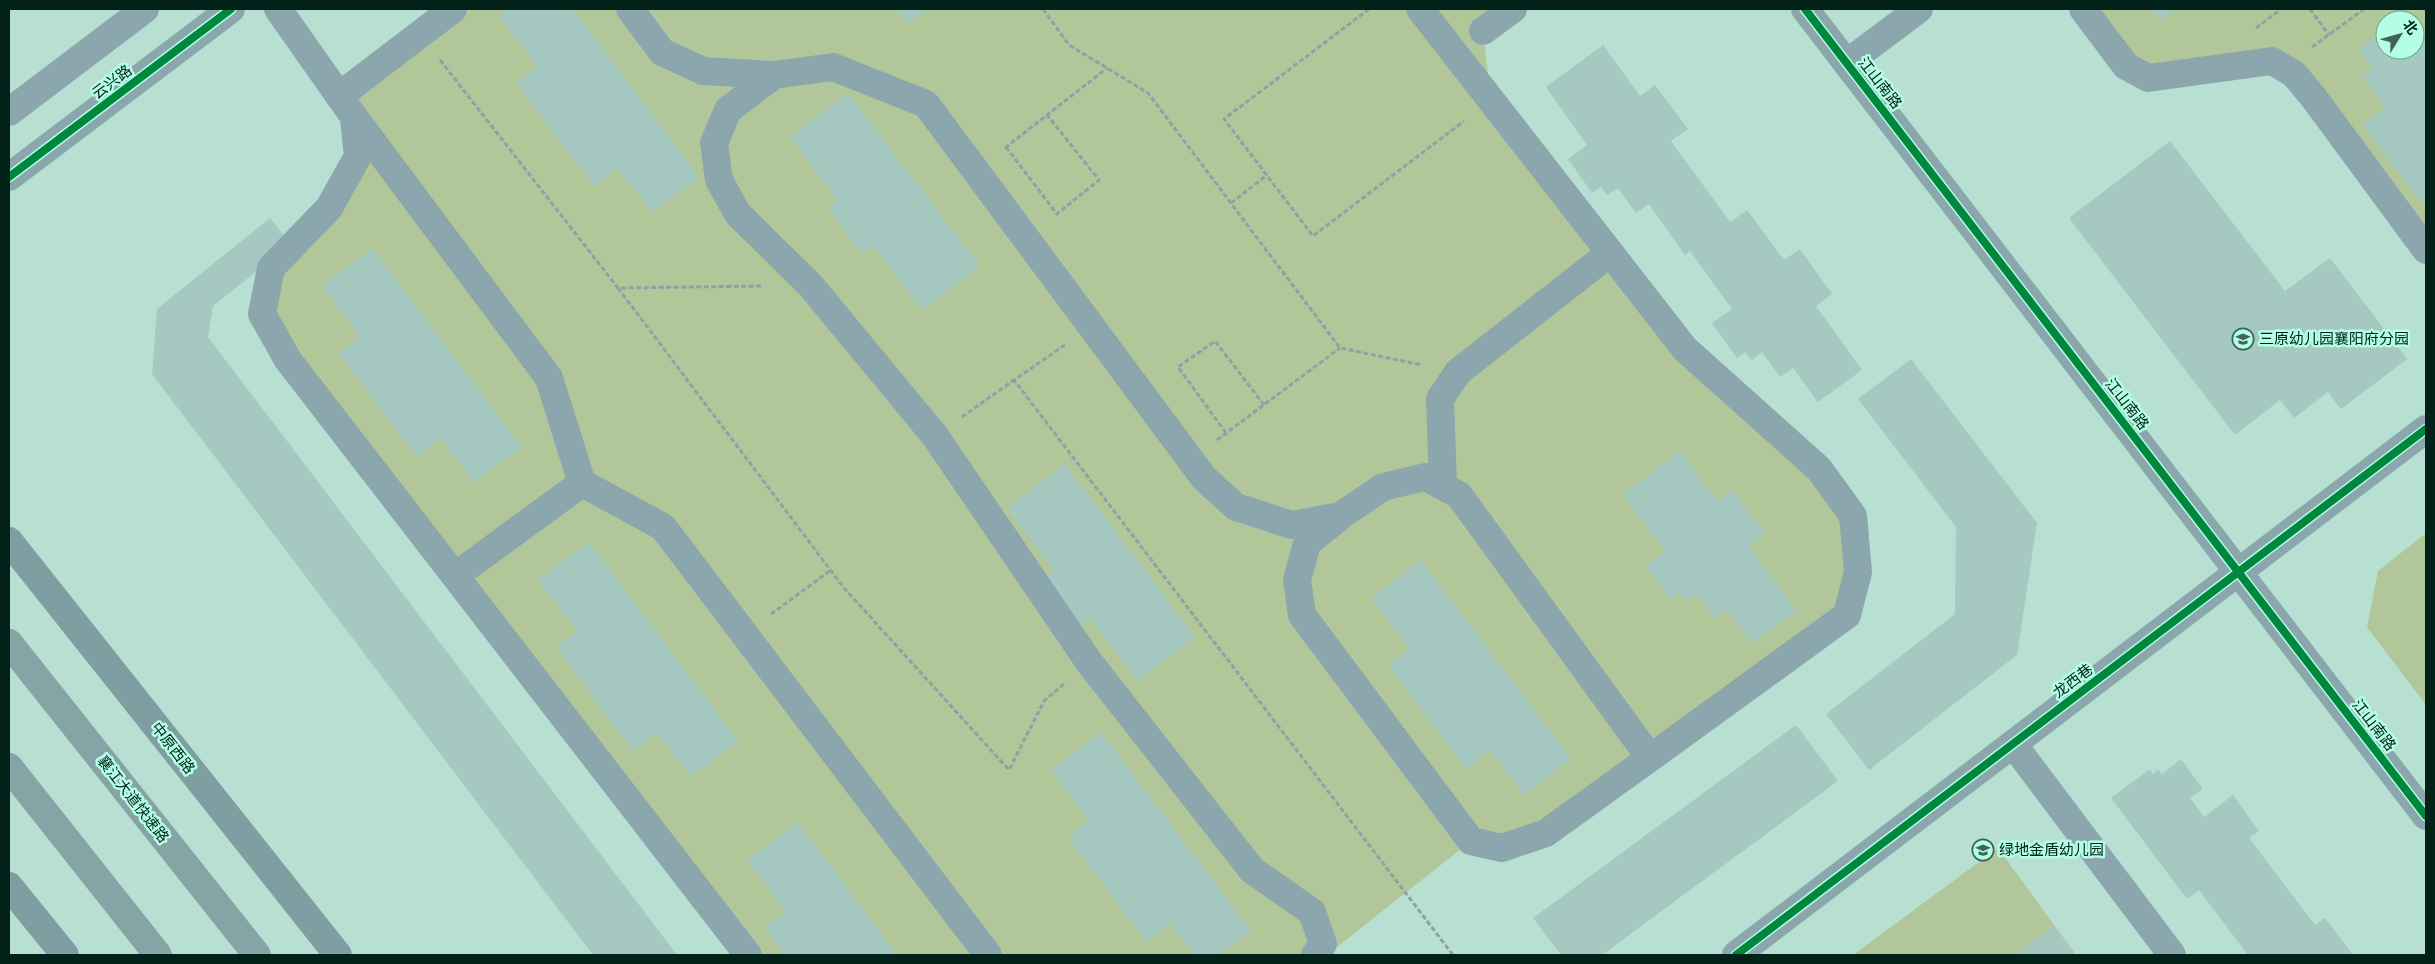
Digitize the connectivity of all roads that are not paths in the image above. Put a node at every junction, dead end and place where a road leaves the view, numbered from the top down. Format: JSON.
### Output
{"nodes":[{"id":1,"x":144,"y":9,"type":"edge"},
{"id":2,"x":231,"y":9,"type":"edge"},
{"id":3,"x":278,"y":9,"type":"edge"},
{"id":4,"x":452,"y":9,"type":"edge"},
{"id":5,"x":630,"y":9,"type":"edge"},
{"id":6,"x":1420,"y":9,"type":"edge"},
{"id":7,"x":1513,"y":9,"type":"edge"},
{"id":8,"x":1805,"y":9,"type":"edge"},
{"id":9,"x":1919,"y":9,"type":"edge"},
{"id":10,"x":2083,"y":9,"type":"edge"},
{"id":11,"x":1483,"y":31,"type":"dead end"},
{"id":12,"x":1847,"y":63,"type":"junction"},
{"id":13,"x":774,"y":74,"type":"junction"},
{"id":14,"x":346,"y":106,"type":"junction"},
{"id":15,"x":9,"y":112,"type":"edge"},
{"id":16,"x":9,"y":178,"type":"edge"},
{"id":17,"x":2426,"y":250,"type":"edge"},
{"id":18,"x":1610,"y":253,"type":"junction"},
{"id":19,"x":2426,"y":429,"type":"edge"},
{"id":20,"x":582,"y":483,"type":"junction"},
{"id":21,"x":1443,"y":486,"type":"junction"},
{"id":22,"x":1340,"y":516,"type":"junction"},
{"id":23,"x":9,"y":541,"type":"edge"},
{"id":24,"x":2239,"y":572,"type":"junction"},
{"id":25,"x":455,"y":576,"type":"junction"},
{"id":26,"x":9,"y":643,"type":"edge"},
{"id":27,"x":2013,"y":744,"type":"junction"},
{"id":28,"x":1650,"y":758,"type":"junction"},
{"id":29,"x":9,"y":767,"type":"edge"},
{"id":30,"x":2426,"y":816,"type":"edge"},
{"id":31,"x":9,"y":886,"type":"edge"},
{"id":32,"x":65,"y":955,"type":"edge"},
{"id":33,"x":158,"y":955,"type":"edge"},
{"id":34,"x":257,"y":955,"type":"edge"},
{"id":35,"x":338,"y":955,"type":"edge"},
{"id":36,"x":748,"y":955,"type":"edge"},
{"id":37,"x":988,"y":955,"type":"edge"},
{"id":38,"x":1316,"y":955,"type":"edge"},
{"id":39,"x":1736,"y":955,"type":"edge"},
{"id":40,"x":2172,"y":955,"type":"edge"}],
"edges":[{"from":1,"to":15,"type":"street"},
{"from":2,"to":16,"type":"street","name":"云兴路"},
{"from":3,"to":14,"type":"street"},
{"from":4,"to":14,"type":"street"},
{"from":5,"to":13,"type":"street"},
{"from":6,"to":18,"type":"street"},
{"from":7,"to":11,"type":"street"},
{"from":8,"to":12,"type":"street","name":"江山南路"},
{"from":9,"to":12,"type":"street"},
{"from":10,"to":17,"type":"street"},
{"from":12,"to":24,"type":"street","name":"江山南路"},
{"from":13,"to":22,"type":"street"},
{"from":13,"to":38,"type":"street"},
{"from":14,"to":20,"type":"street"},
{"from":14,"to":25,"type":"street"},
{"from":18,"to":21,"type":"street"},
{"from":18,"to":28,"type":"street"},
{"from":19,"to":24,"type":"street","name":"龙西巷"},
{"from":20,"to":25,"type":"street"},
{"from":20,"to":37,"type":"street"},
{"from":21,"to":22,"type":"street"},
{"from":21,"to":28,"type":"street"},
{"from":22,"to":28,"type":"street"},
{"from":23,"to":35,"type":"main road","name":"中原西路"},
{"from":24,"to":27,"type":"street","name":"龙西巷"},
{"from":24,"to":30,"type":"street","name":"江山南路"},
{"from":25,"to":36,"type":"street"},
{"from":26,"to":34,"type":"highway","name":"襄江大道快速路"},
{"from":27,"to":39,"type":"street","name":"龙西巷"},
{"from":27,"to":40,"type":"street"},
{"from":29,"to":33,"type":"highway"},
{"from":31,"to":32,"type":"main road"}]}
